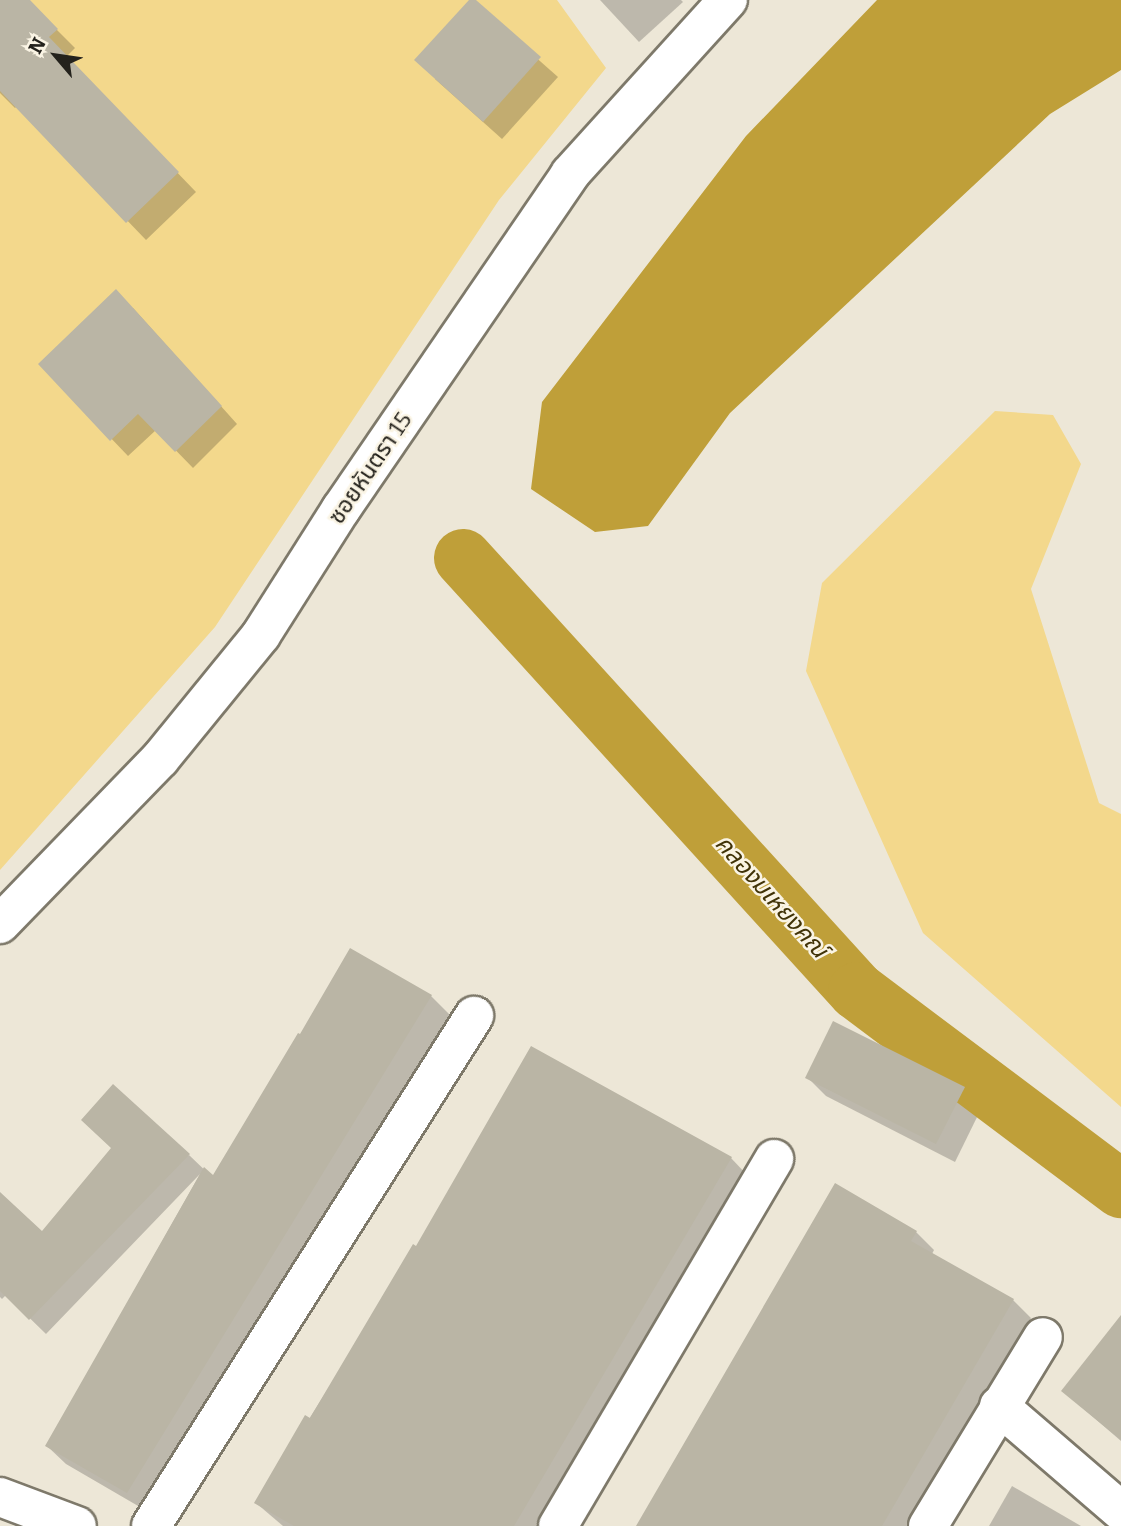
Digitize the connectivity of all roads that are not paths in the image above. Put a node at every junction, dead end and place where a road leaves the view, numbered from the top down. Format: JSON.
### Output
{"nodes":[{"id":1,"x":728,"y":0,"type":"edge"},
{"id":2,"x":0,"y":924,"type":"edge"},
{"id":3,"x":474,"y":1016,"type":"dead end"},
{"id":4,"x":774,"y":1159,"type":"dead end"},
{"id":5,"x":1043,"y":1337,"type":"dead end"},
{"id":6,"x":999,"y":1406,"type":"junction"},
{"id":7,"x":0,"y":1497,"type":"edge"},
{"id":8,"x":1121,"y":1511,"type":"edge"},
{"id":9,"x":77,"y":1526,"type":"edge"},
{"id":10,"x":151,"y":1526,"type":"edge"},
{"id":11,"x":558,"y":1526,"type":"edge"},
{"id":12,"x":928,"y":1526,"type":"edge"}],
"edges":[{"from":1,"to":2,"type":"street","name":"ซอยหันตรา 15"},
{"from":3,"to":10,"type":"street"},
{"from":4,"to":11,"type":"street"},
{"from":5,"to":6,"type":"street"},
{"from":6,"to":8,"type":"street"},
{"from":6,"to":12,"type":"street"},
{"from":7,"to":9,"type":"street"}]}
